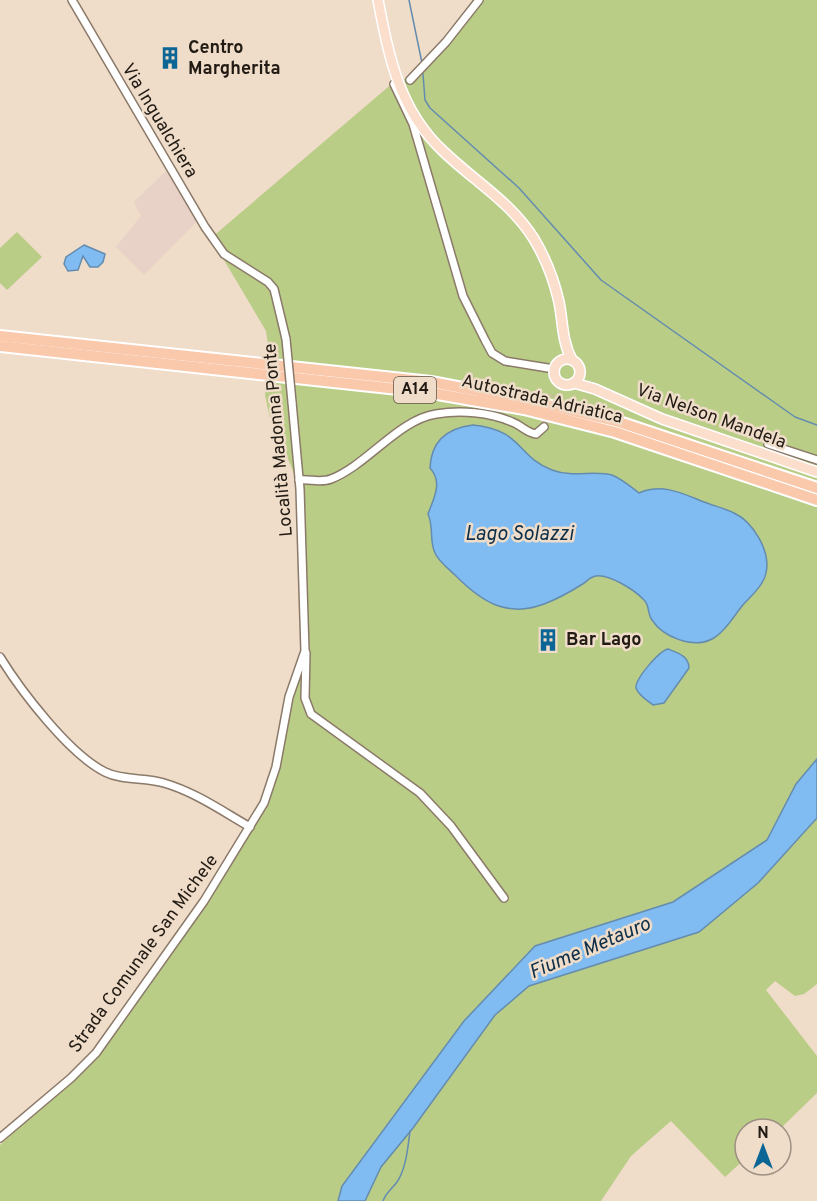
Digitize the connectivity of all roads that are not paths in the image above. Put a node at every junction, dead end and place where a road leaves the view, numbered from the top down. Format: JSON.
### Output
{"nodes":[{"id":1,"x":72,"y":0,"type":"edge"},
{"id":2,"x":378,"y":0,"type":"edge"},
{"id":3,"x":479,"y":0,"type":"edge"},
{"id":4,"x":410,"y":80,"type":"dead end"},
{"id":5,"x":394,"y":84,"type":"dead end"},
{"id":6,"x":224,"y":254,"type":"joint"},
{"id":7,"x":0,"y":336,"type":"edge"},
{"id":8,"x":564,"y":340,"type":"junction"},
{"id":9,"x":0,"y":346,"type":"edge"},
{"id":10,"x":560,"y":360,"type":"junction"},
{"id":11,"x":572,"y":360,"type":"junction"},
{"id":12,"x":554,"y":369,"type":"junction"},
{"id":13,"x":580,"y":372,"type":"junction"},
{"id":14,"x":574,"y":383,"type":"junction"},
{"id":15,"x":595,"y":389,"type":"junction"},
{"id":16,"x":544,"y":427,"type":"dead end"},
{"id":17,"x":768,"y":444,"type":"dead end"},
{"id":18,"x":817,"y":460,"type":"edge"},
{"id":19,"x":817,"y":472,"type":"edge"},
{"id":20,"x":299,"y":480,"type":"junction"},
{"id":21,"x":817,"y":488,"type":"edge"},
{"id":22,"x":817,"y":500,"type":"edge"},
{"id":23,"x":305,"y":651,"type":"junction"},
{"id":24,"x":0,"y":657,"type":"edge"},
{"id":25,"x":250,"y":827,"type":"junction"},
{"id":26,"x":504,"y":898,"type":"dead end"},
{"id":27,"x":0,"y":1138,"type":"edge"}],
"edges":[{"from":1,"to":6,"type":"street","name":"Via Ingualchiera"},
{"from":2,"to":8,"type":"main road"},
{"from":3,"to":4,"type":"street"},
{"from":5,"to":12,"type":"street"},
{"from":6,"to":20,"type":"street","name":"Località Madonna Ponte","bridge":true},
{"from":7,"to":21,"type":"highway","name":"Autostrada Adriatica","number":"A14"},
{"from":8,"to":10,"type":"main road"},
{"from":8,"to":11,"type":"main road"},
{"from":9,"to":22,"type":"highway","name":"Autostrada Adriatica","number":"A14"},
{"from":10,"to":11,"type":"main road"},
{"from":10,"to":12,"type":"main road"},
{"from":11,"to":13,"type":"main road"},
{"from":12,"to":14,"type":"main road"},
{"from":13,"to":14,"type":"main road"},
{"from":13,"to":15,"type":"main road","name":"Via Nelson Mandela"},
{"from":14,"to":15,"type":"main road","name":"Via Nelson Mandela"},
{"from":15,"to":19,"type":"main road","name":"Via Nelson Mandela"},
{"from":16,"to":20,"type":"street"},
{"from":17,"to":18,"type":"street"},
{"from":20,"to":23,"type":"street","name":"Località Madonna Ponte"},
{"from":23,"to":25,"type":"street","name":"Località Madonna Ponte"},
{"from":23,"to":26,"type":"street","name":"Località Madonna Ponte"},
{"from":24,"to":25,"type":"street"},
{"from":25,"to":27,"type":"street","name":"Strada Comunale San Michele"}]}
